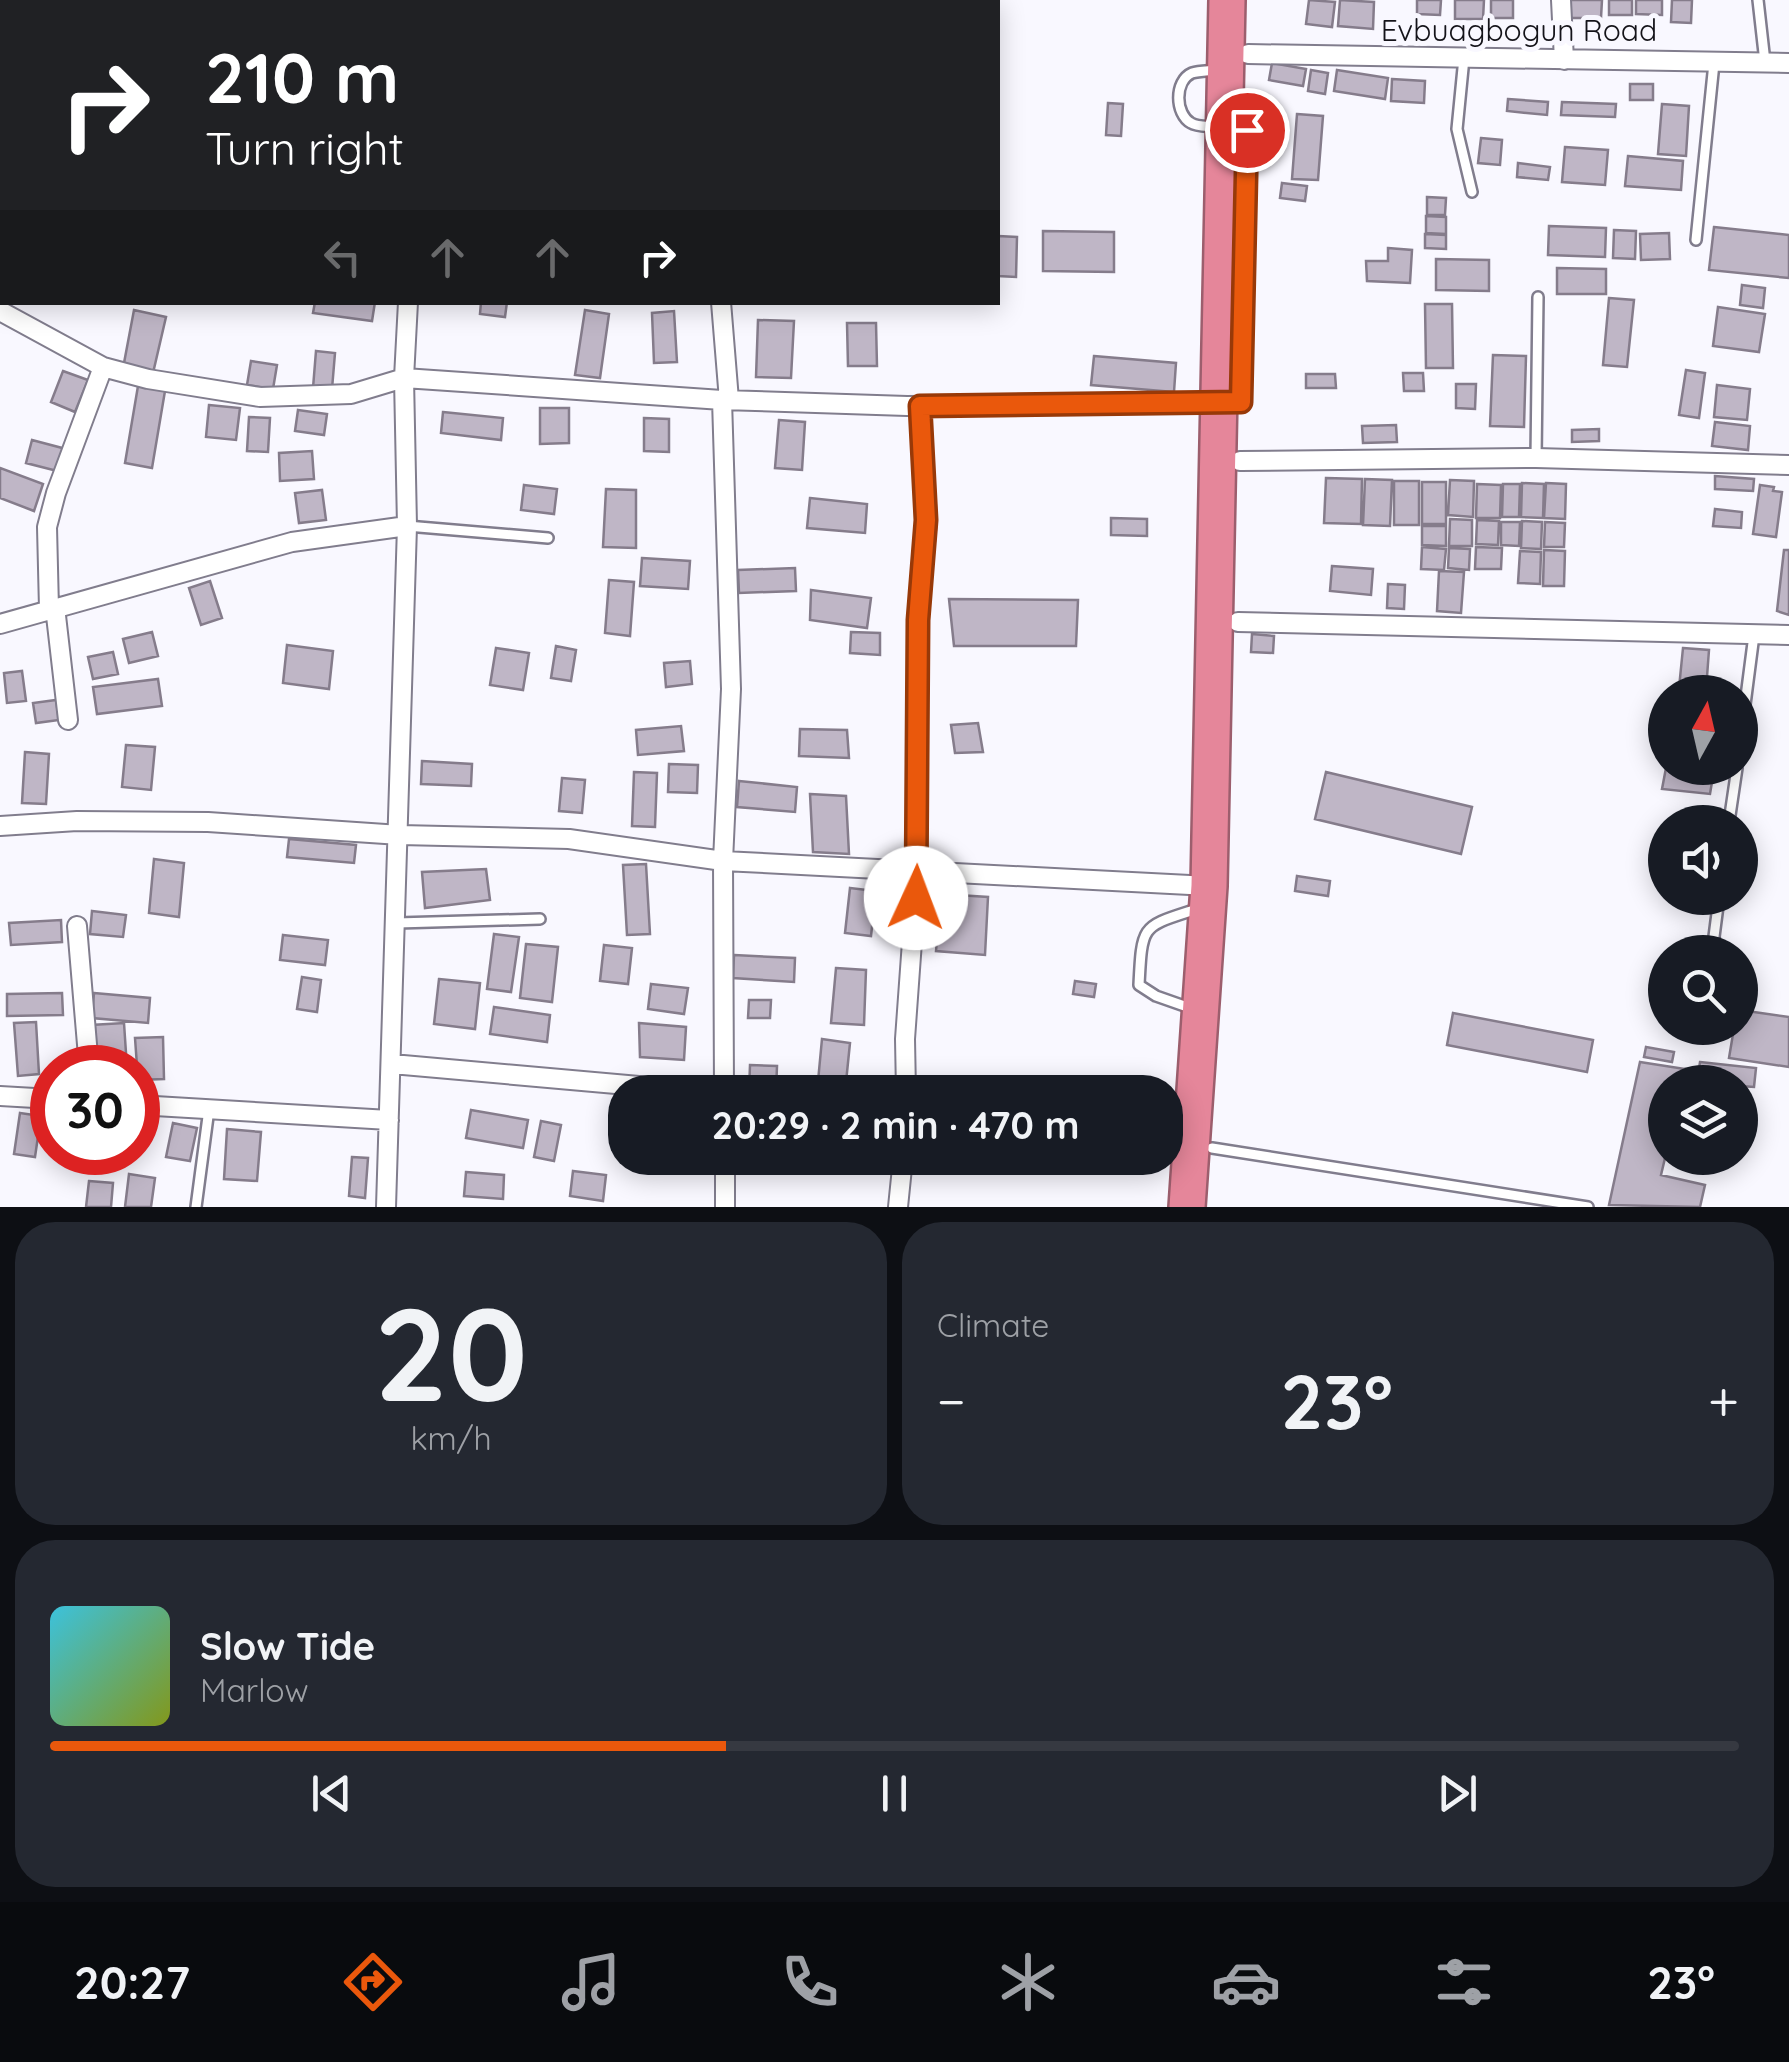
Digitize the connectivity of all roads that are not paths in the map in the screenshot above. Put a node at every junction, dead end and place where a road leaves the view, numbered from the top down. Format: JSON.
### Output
{"nodes":[{"id":1,"x":1227,"y":0,"type":"edge"},
{"id":2,"x":1249,"y":0,"type":"edge"},
{"id":3,"x":1560,"y":0,"type":"edge"},
{"id":4,"x":1758,"y":0,"type":"edge"},
{"id":5,"x":1464,"y":58,"type":"junction"},
{"id":6,"x":1564,"y":60,"type":"junction"},
{"id":7,"x":1715,"y":60,"type":"junction"},
{"id":8,"x":1237,"y":62,"type":"junction"},
{"id":9,"x":1765,"y":62,"type":"junction"},
{"id":10,"x":1789,"y":63,"type":"edge"},
{"id":11,"x":1472,"y":192,"type":"dead end"},
{"id":12,"x":1696,"y":240,"type":"dead end"},
{"id":13,"x":1538,"y":298,"type":"dead end"},
{"id":14,"x":408,"y":305,"type":"edge"},
{"id":15,"x":721,"y":305,"type":"edge"},
{"id":16,"x":0,"y":311,"type":"edge"},
{"id":17,"x":104,"y":367,"type":"junction"},
{"id":18,"x":404,"y":378,"type":"junction"},
{"id":19,"x":725,"y":400,"type":"junction"},
{"id":20,"x":1229,"y":402,"type":"junction"},
{"id":21,"x":920,"y":406,"type":"junction"},
{"id":22,"x":1536,"y":458,"type":"junction"},
{"id":23,"x":1240,"y":461,"type":"junction"},
{"id":24,"x":1789,"y":464,"type":"edge"},
{"id":25,"x":407,"y":526,"type":"junction"},
{"id":26,"x":548,"y":538,"type":"dead end"},
{"id":27,"x":52,"y":608,"type":"junction"},
{"id":28,"x":1238,"y":622,"type":"junction"},
{"id":29,"x":0,"y":624,"type":"edge"},
{"id":30,"x":1754,"y":636,"type":"junction"},
{"id":31,"x":1789,"y":636,"type":"edge"},
{"id":32,"x":1749,"y":675,"type":"edge"},
{"id":33,"x":68,"y":720,"type":"dead end"},
{"id":34,"x":0,"y":826,"type":"edge"},
{"id":35,"x":400,"y":835,"type":"junction"},
{"id":36,"x":724,"y":862,"type":"junction"},
{"id":37,"x":918,"y":872,"type":"junction"},
{"id":38,"x":1208,"y":896,"type":"junction"},
{"id":39,"x":540,"y":918,"type":"dead end"},
{"id":40,"x":397,"y":923,"type":"junction"},
{"id":41,"x":77,"y":926,"type":"dead end"},
{"id":42,"x":1200,"y":1012,"type":"junction"},
{"id":43,"x":87,"y":1045,"type":"edge"},
{"id":44,"x":392,"y":1064,"type":"junction"},
{"id":45,"x":724,"y":1075,"type":"edge"},
{"id":46,"x":906,"y":1075,"type":"edge"},
{"id":47,"x":608,"y":1083,"type":"edge"},
{"id":48,"x":0,"y":1096,"type":"edge"},
{"id":49,"x":30,"y":1098,"type":"edge"},
{"id":50,"x":160,"y":1106,"type":"edge"},
{"id":51,"x":209,"y":1109,"type":"junction"},
{"id":52,"x":390,"y":1120,"type":"junction"},
{"id":53,"x":1212,"y":1148,"type":"junction"},
{"id":54,"x":725,"y":1175,"type":"edge"},
{"id":55,"x":901,"y":1175,"type":"edge"},
{"id":56,"x":196,"y":1207,"type":"edge"},
{"id":57,"x":386,"y":1207,"type":"edge"},
{"id":58,"x":725,"y":1207,"type":"edge"},
{"id":59,"x":898,"y":1207,"type":"edge"},
{"id":60,"x":1187,"y":1207,"type":"edge"},
{"id":61,"x":1209,"y":1207,"type":"edge"},
{"id":62,"x":1588,"y":1207,"type":"edge"}],
"edges":[{"from":1,"to":8,"type":"highway"},
{"from":2,"to":8,"type":"highway"},
{"from":3,"to":6,"type":"street"},
{"from":4,"to":9,"type":"lane"},
{"from":5,"to":6,"type":"street","name":"Evbuagbogun Road"},
{"from":5,"to":8,"type":"street","name":"Evbuagbogun Road"},
{"from":5,"to":11,"type":"lane"},
{"from":6,"to":7,"type":"street","name":"Evbuagbogun Road"},
{"from":7,"to":9,"type":"street","name":"Evbuagbogun Road"},
{"from":7,"to":12,"type":"lane"},
{"from":8,"to":20,"type":"highway"},
{"from":8,"to":20,"type":"highway"},
{"from":9,"to":10,"type":"street","name":"Evbuagbogun Road"},
{"from":13,"to":22,"type":"lane"},
{"from":14,"to":18,"type":"street"},
{"from":15,"to":19,"type":"street"},
{"from":16,"to":17,"type":"street"},
{"from":17,"to":18,"type":"street"},
{"from":17,"to":27,"type":"street"},
{"from":18,"to":19,"type":"street"},
{"from":18,"to":25,"type":"street"},
{"from":19,"to":21,"type":"street"},
{"from":19,"to":36,"type":"street"},
{"from":20,"to":21,"type":"street"},
{"from":20,"to":23,"type":"highway"},
{"from":20,"to":38,"type":"highway"},
{"from":21,"to":37,"type":"street"},
{"from":22,"to":23,"type":"street"},
{"from":22,"to":24,"type":"street"},
{"from":23,"to":28,"type":"highway"},
{"from":25,"to":26,"type":"lane"},
{"from":25,"to":27,"type":"street"},
{"from":25,"to":35,"type":"street"},
{"from":27,"to":29,"type":"street"},
{"from":27,"to":33,"type":"street"},
{"from":28,"to":30,"type":"street"},
{"from":28,"to":53,"type":"highway"},
{"from":30,"to":31,"type":"street"},
{"from":30,"to":32,"type":"lane"},
{"from":34,"to":35,"type":"street"},
{"from":35,"to":36,"type":"street"},
{"from":35,"to":40,"type":"street"},
{"from":36,"to":37,"type":"street"},
{"from":36,"to":45,"type":"street"},
{"from":37,"to":38,"type":"street"},
{"from":37,"to":46,"type":"street"},
{"from":38,"to":42,"type":"highway"},
{"from":38,"to":42,"type":"lane"},
{"from":39,"to":40,"type":"lane"},
{"from":40,"to":44,"type":"street"},
{"from":41,"to":43,"type":"street"},
{"from":42,"to":60,"type":"highway"},
{"from":44,"to":47,"type":"street"},
{"from":44,"to":52,"type":"street"},
{"from":48,"to":49,"type":"street"},
{"from":50,"to":51,"type":"street"},
{"from":51,"to":52,"type":"street"},
{"from":51,"to":56,"type":"lane"},
{"from":52,"to":57,"type":"street"},
{"from":53,"to":61,"type":"highway"},
{"from":53,"to":62,"type":"lane"},
{"from":54,"to":58,"type":"street"},
{"from":55,"to":59,"type":"street"}]}
